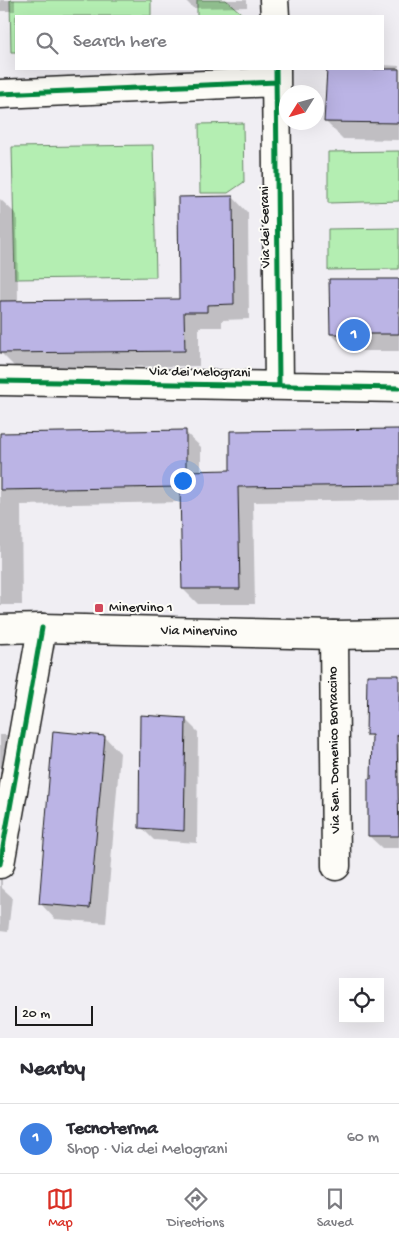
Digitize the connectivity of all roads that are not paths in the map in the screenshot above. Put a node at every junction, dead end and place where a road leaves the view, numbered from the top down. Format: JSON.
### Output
{"nodes":[{"id":1,"x":274,"y":0,"type":"edge"},
{"id":2,"x":275,"y":15,"type":"edge"},
{"id":3,"x":276,"y":76,"type":"edge"},
{"id":4,"x":0,"y":94,"type":"edge"},
{"id":5,"x":0,"y":381,"type":"edge"},
{"id":6,"x":279,"y":386,"type":"junction"},
{"id":7,"x":399,"y":388,"type":"edge"},
{"id":8,"x":42,"y":628,"type":"junction"},
{"id":9,"x":0,"y":629,"type":"edge"},
{"id":10,"x":399,"y":634,"type":"edge"},
{"id":11,"x":334,"y":635,"type":"junction"},
{"id":12,"x":0,"y":864,"type":"edge"},
{"id":13,"x":336,"y":866,"type":"dead end"}],
"edges":[{"from":1,"to":2,"type":"street"},
{"from":3,"to":4,"type":"street"},
{"from":3,"to":6,"type":"street","name":"Via dei Gerani"},
{"from":5,"to":6,"type":"street","name":"Via dei Melograni"},
{"from":6,"to":7,"type":"street","name":"Via dei Melograni"},
{"from":8,"to":9,"type":"street","name":"Via Minervino"},
{"from":8,"to":11,"type":"street","name":"Via Minervino"},
{"from":8,"to":12,"type":"street"},
{"from":10,"to":11,"type":"street","name":"Via Minervino"},
{"from":11,"to":13,"type":"street","name":"Via Sen. Domenico Borraccino"}]}
